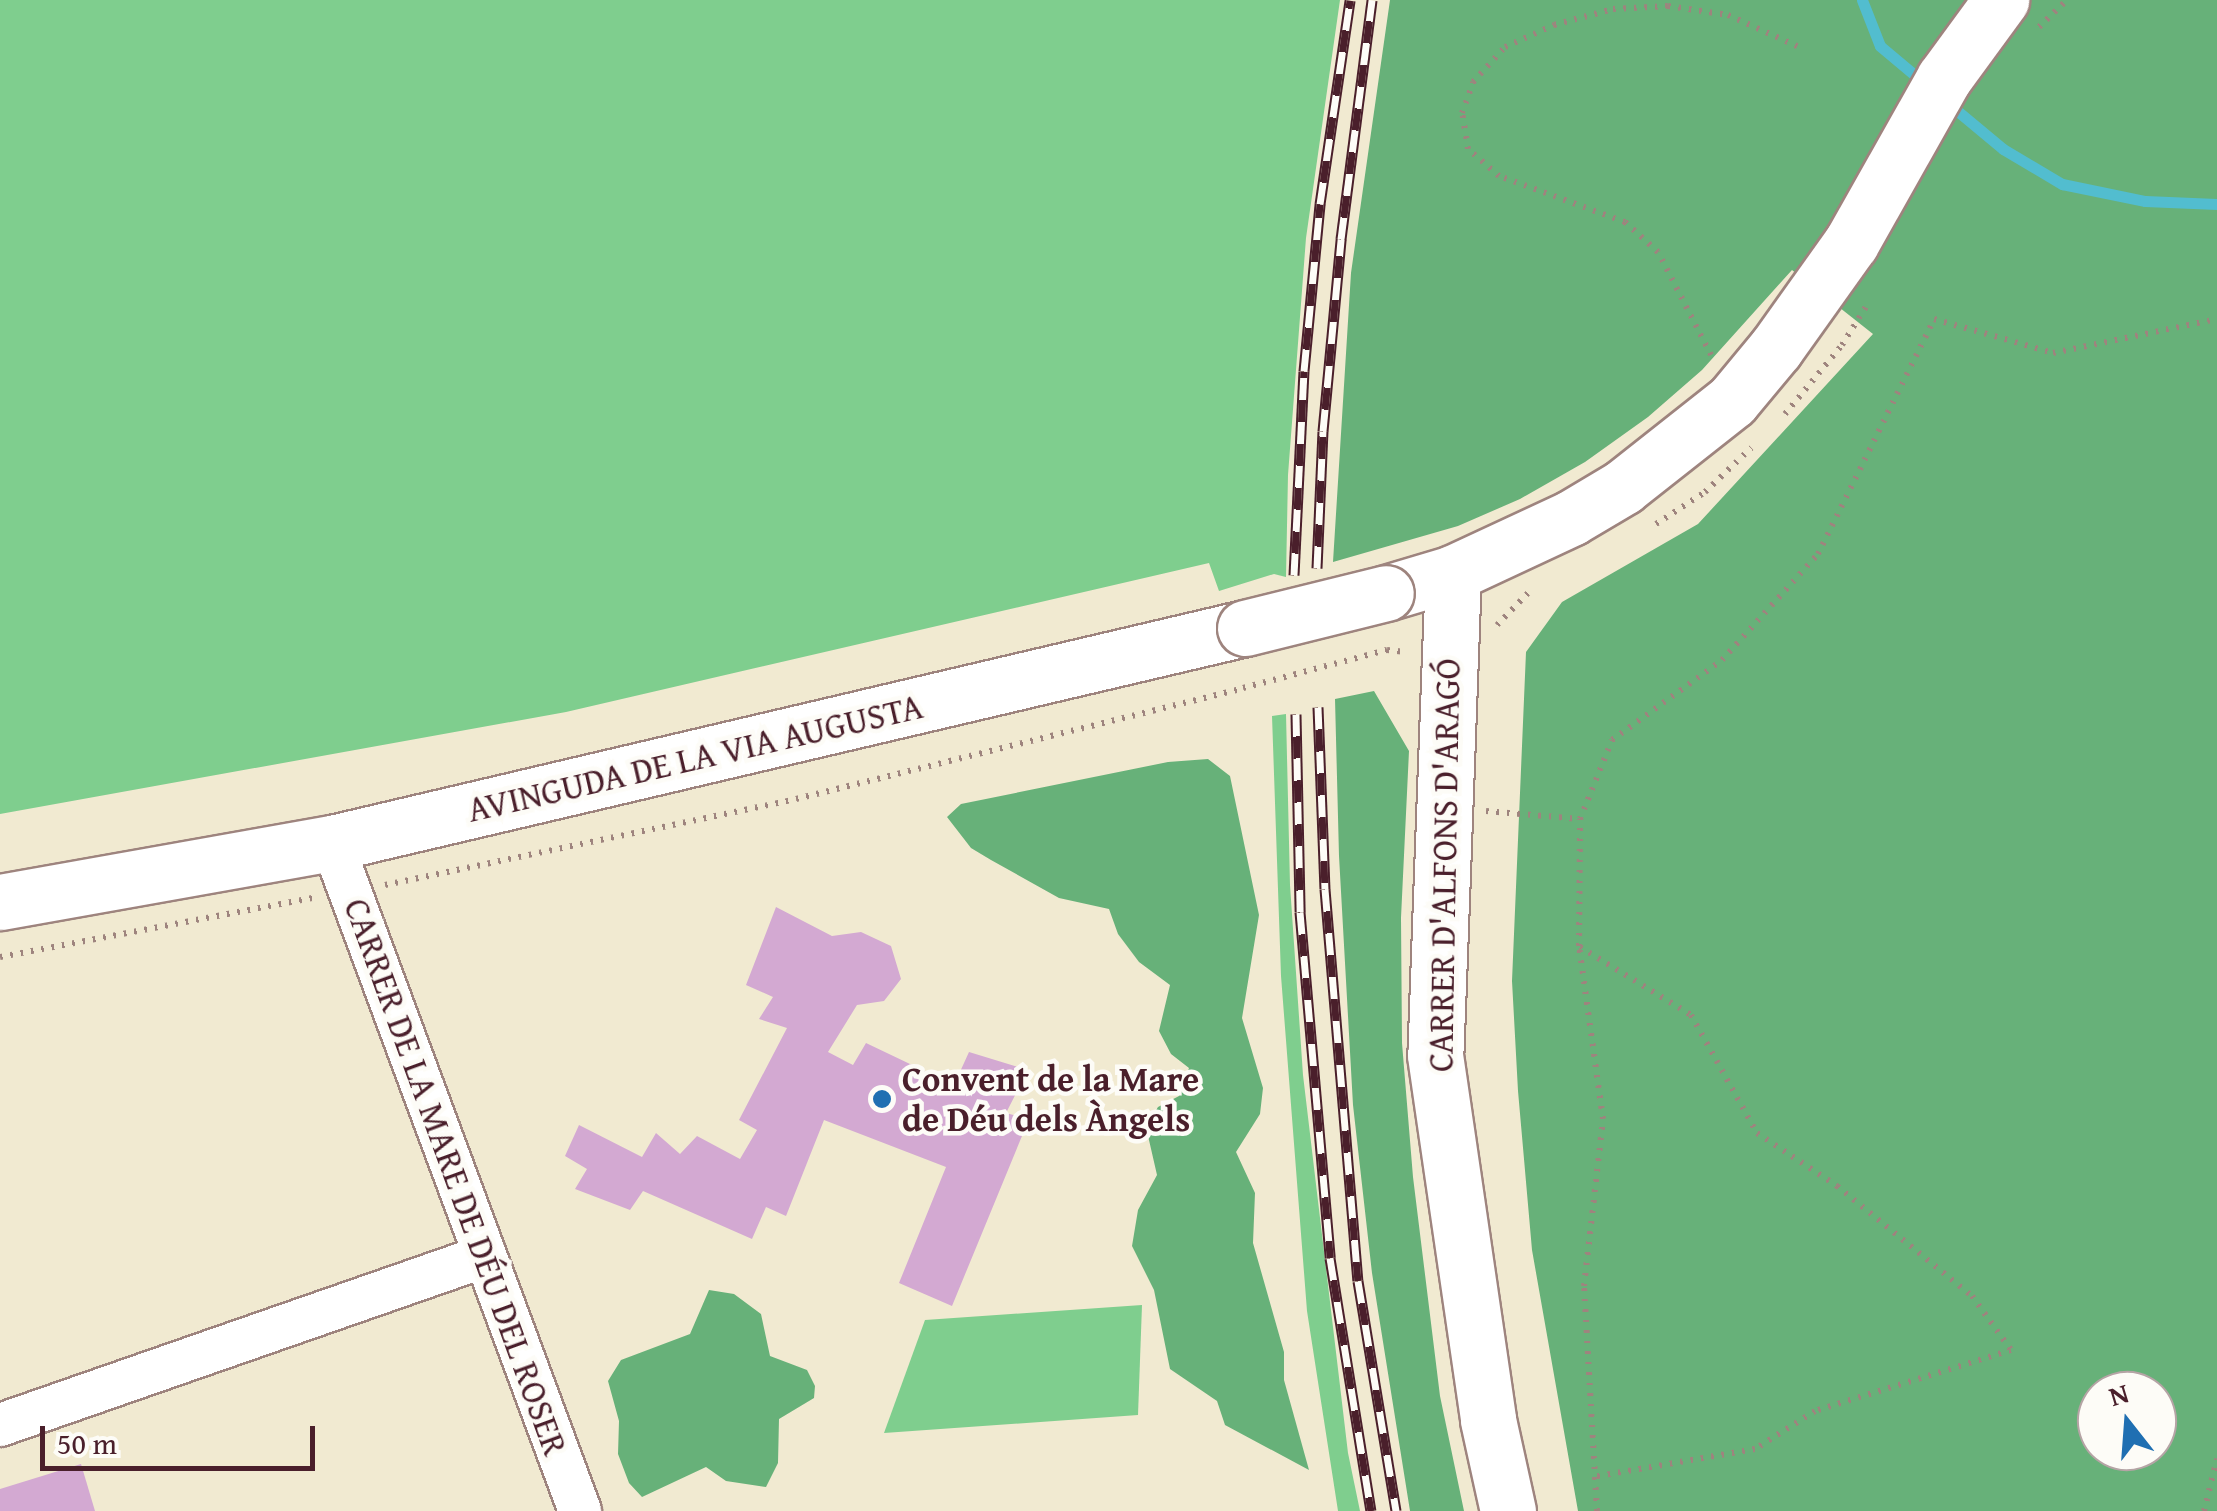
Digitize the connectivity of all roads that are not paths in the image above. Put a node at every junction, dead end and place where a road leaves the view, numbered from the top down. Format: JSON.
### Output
{"nodes":[{"id":1,"x":2001,"y":0,"type":"edge"},
{"id":2,"x":1453,"y":573,"type":"junction"},
{"id":3,"x":341,"y":867,"type":"junction"},
{"id":4,"x":0,"y":902,"type":"edge"},
{"id":5,"x":486,"y":1256,"type":"junction"},
{"id":6,"x":0,"y":1425,"type":"edge"},
{"id":7,"x":580,"y":1511,"type":"edge"},
{"id":8,"x":1508,"y":1511,"type":"edge"}],
"edges":[{"from":1,"to":2,"type":"street"},
{"from":2,"to":3,"type":"street","name":"AVINGUDA DE LA VIA AUGUSTA","bridge":true},
{"from":2,"to":8,"type":"street","name":"CARRER D'ALFONS D'ARAGÓ"},
{"from":3,"to":4,"type":"street","name":"AVINGUDA DE LA VIA AUGUSTA"},
{"from":3,"to":5,"type":"street","name":"CARRER DE LA MARE DE DÉU DEL ROSER"},
{"from":5,"to":6,"type":"street"},
{"from":5,"to":7,"type":"street","name":"CARRER DE LA MARE DE DÉU DEL ROSER"}]}
